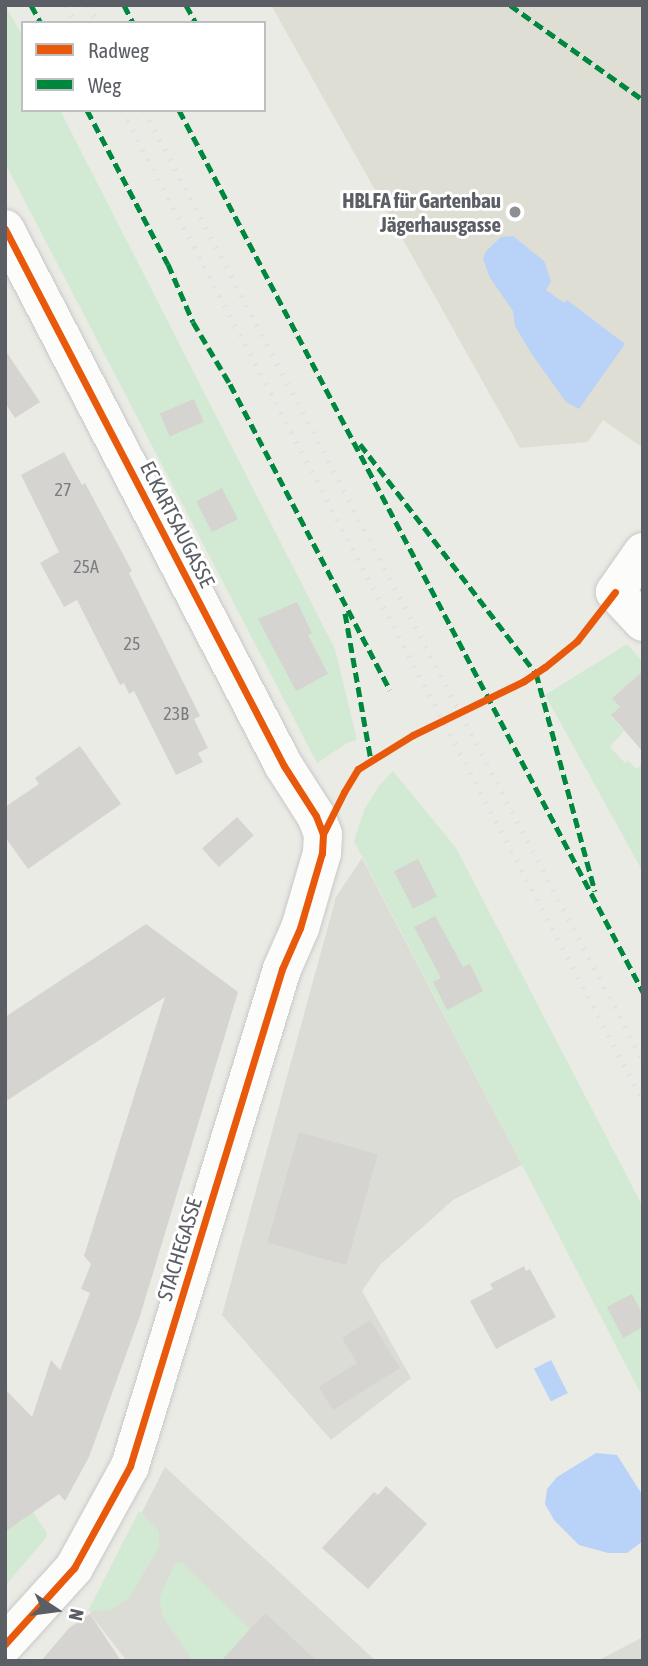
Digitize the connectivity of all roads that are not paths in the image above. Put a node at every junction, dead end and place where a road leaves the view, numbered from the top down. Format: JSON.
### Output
{"nodes":[{"id":1,"x":5,"y":229,"type":"edge"},
{"id":2,"x":16,"y":278,"type":"edge"},
{"id":3,"x":643,"y":552,"type":"edge"},
{"id":4,"x":643,"y":622,"type":"edge"},
{"id":5,"x":324,"y":834,"type":"joint"},
{"id":6,"x":5,"y":1644,"type":"edge"}],
"edges":[{"from":1,"to":2,"type":"street","name":"ECKARTSAUGASSE"},
{"from":2,"to":5,"type":"street","name":"ECKARTSAUGASSE"},
{"from":3,"to":4,"type":"street"},
{"from":5,"to":6,"type":"street","name":"STACHEGASSE"}]}
